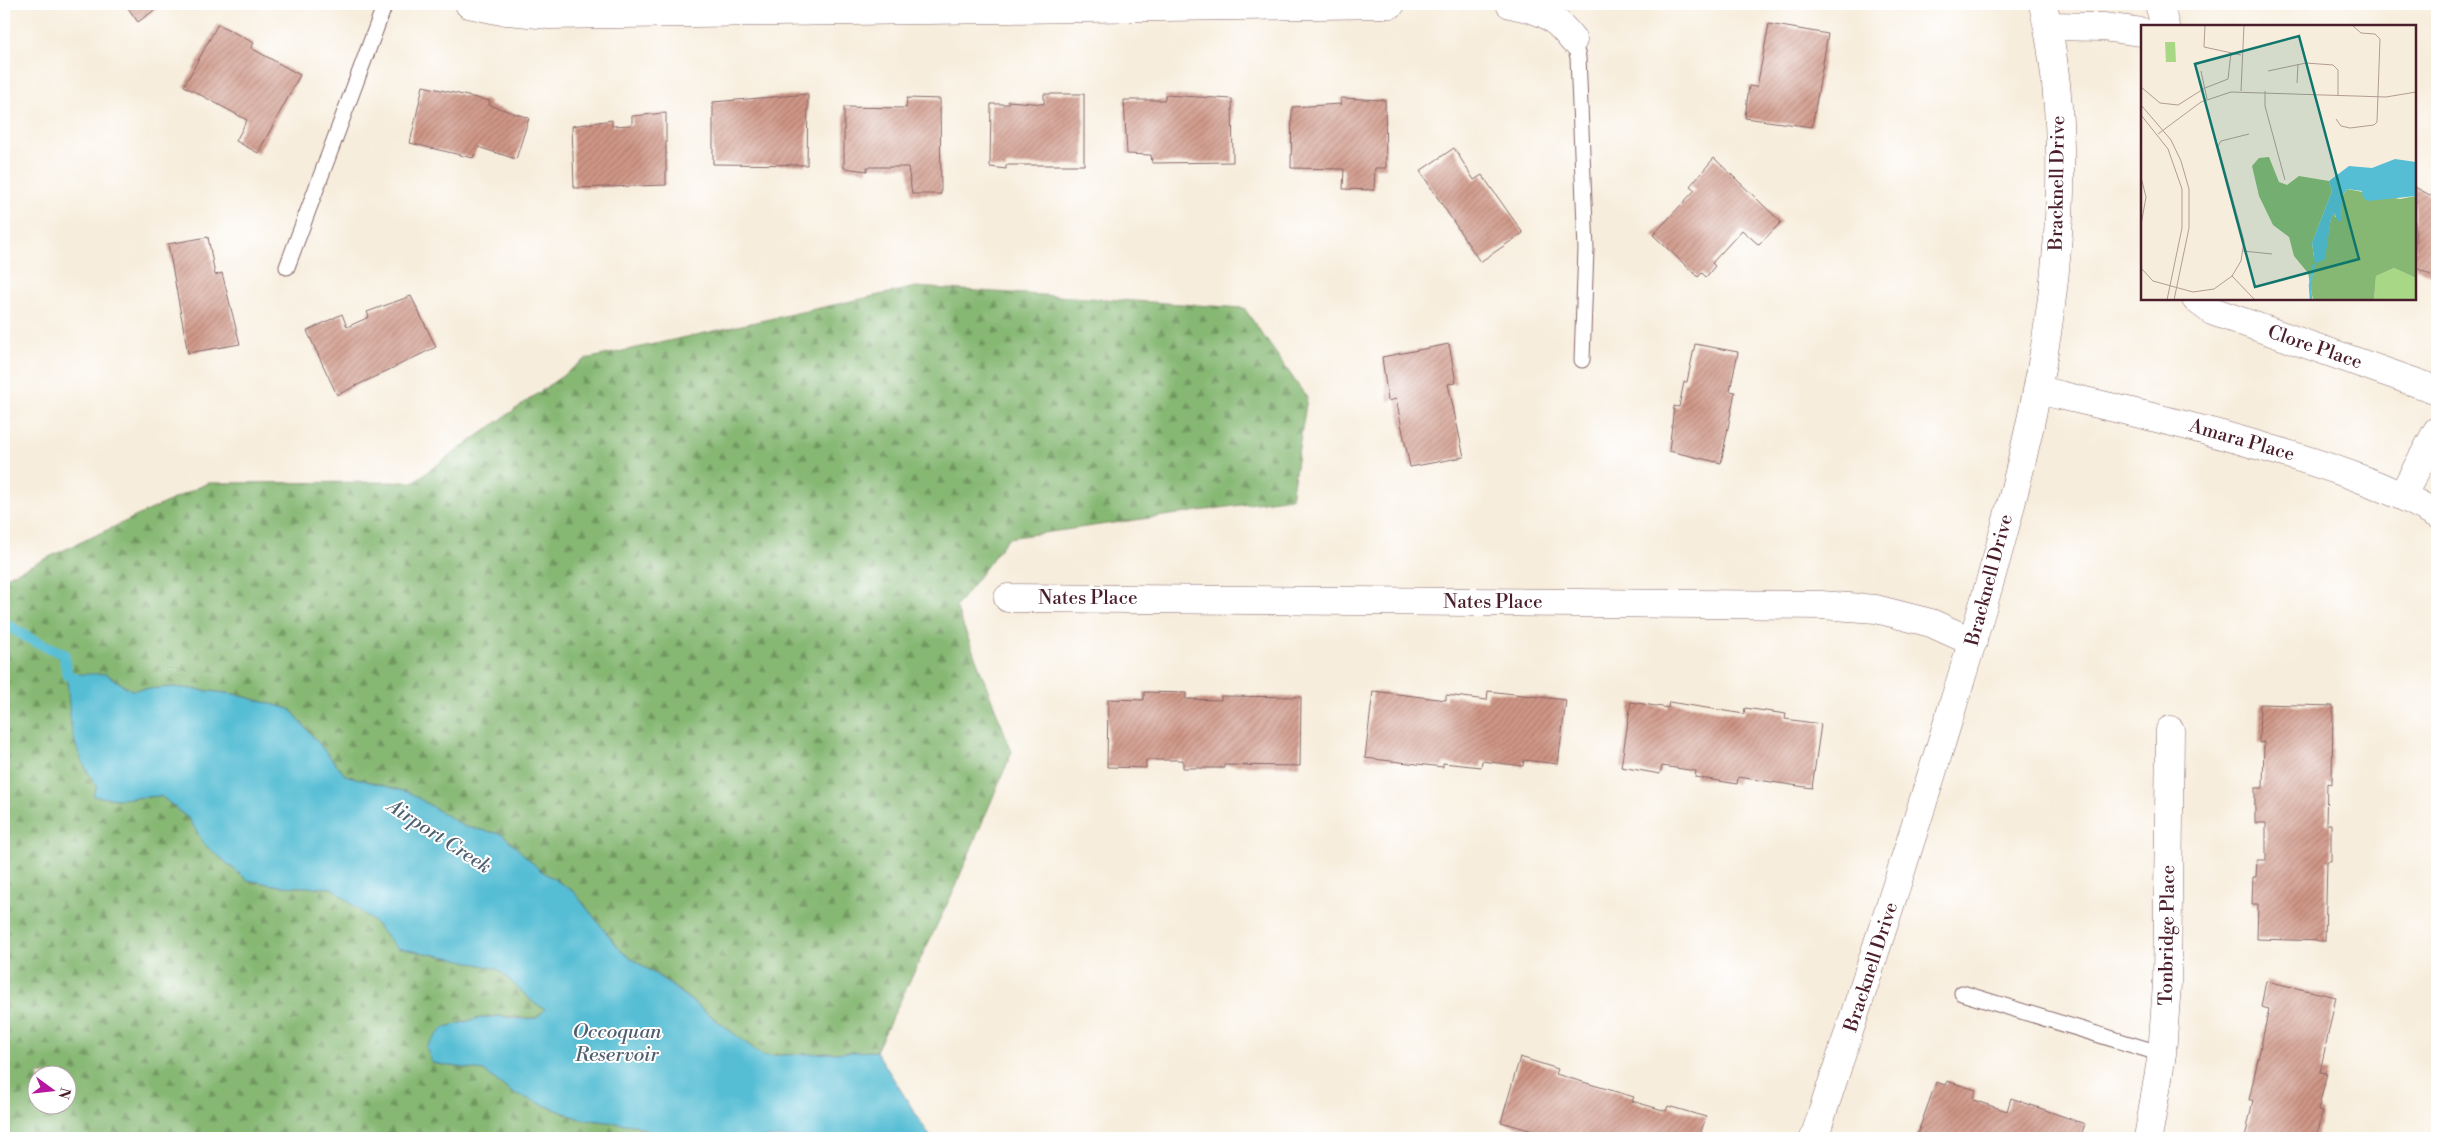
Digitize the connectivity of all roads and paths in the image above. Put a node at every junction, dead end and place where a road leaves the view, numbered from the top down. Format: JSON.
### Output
{"nodes":[{"id":1,"x":385,"y":4,"type":"edge"},
{"id":2,"x":469,"y":4,"type":"edge"},
{"id":3,"x":1391,"y":4,"type":"edge"},
{"id":4,"x":1510,"y":4,"type":"edge"},
{"id":5,"x":2160,"y":4,"type":"edge"},
{"id":6,"x":2046,"y":15,"type":"edge"},
{"id":7,"x":2165,"y":25,"type":"edge"},
{"id":8,"x":2141,"y":32,"type":"edge"},
{"id":9,"x":1573,"y":40,"type":"joint"},
{"id":10,"x":287,"y":267,"type":"dead end"},
{"id":11,"x":2197,"y":300,"type":"edge"},
{"id":12,"x":1582,"y":360,"type":"dead end"},
{"id":13,"x":2038,"y":390,"type":"junction"},
{"id":14,"x":2437,"y":390,"type":"edge"},
{"id":15,"x":2437,"y":430,"type":"edge"},
{"id":16,"x":2403,"y":494,"type":"junction"},
{"id":17,"x":2437,"y":514,"type":"edge"},
{"id":18,"x":1008,"y":598,"type":"dead end"},
{"id":19,"x":1973,"y":642,"type":"junction"},
{"id":20,"x":2170,"y":730,"type":"dead end"},
{"id":21,"x":1962,"y":993,"type":"dead end"},
{"id":22,"x":2162,"y":1054,"type":"junction"},
{"id":23,"x":1814,"y":1138,"type":"edge"},
{"id":24,"x":2148,"y":1138,"type":"edge"}],
"edges":[{"from":1,"to":10,"type":"lane"},
{"from":2,"to":3,"type":"street"},
{"from":4,"to":9,"type":"street"},
{"from":5,"to":7,"type":"street"},
{"from":6,"to":8,"type":"street"},
{"from":6,"to":13,"type":"street","name":"Bracknell Drive"},
{"from":9,"to":12,"type":"lane"},
{"from":11,"to":14,"type":"street","name":"Clore Place"},
{"from":13,"to":16,"type":"street","name":"Amara Place"},
{"from":13,"to":19,"type":"street","name":"Bracknell Drive"},
{"from":15,"to":16,"type":"street"},
{"from":16,"to":17,"type":"street","name":"Amara Place"},
{"from":18,"to":19,"type":"street","name":"Nates Place"},
{"from":19,"to":23,"type":"street","name":"Bracknell Drive"},
{"from":20,"to":22,"type":"street","name":"Tonbridge Place"},
{"from":21,"to":22,"type":"lane"},
{"from":22,"to":24,"type":"street","name":"Tonbridge Place"}]}
